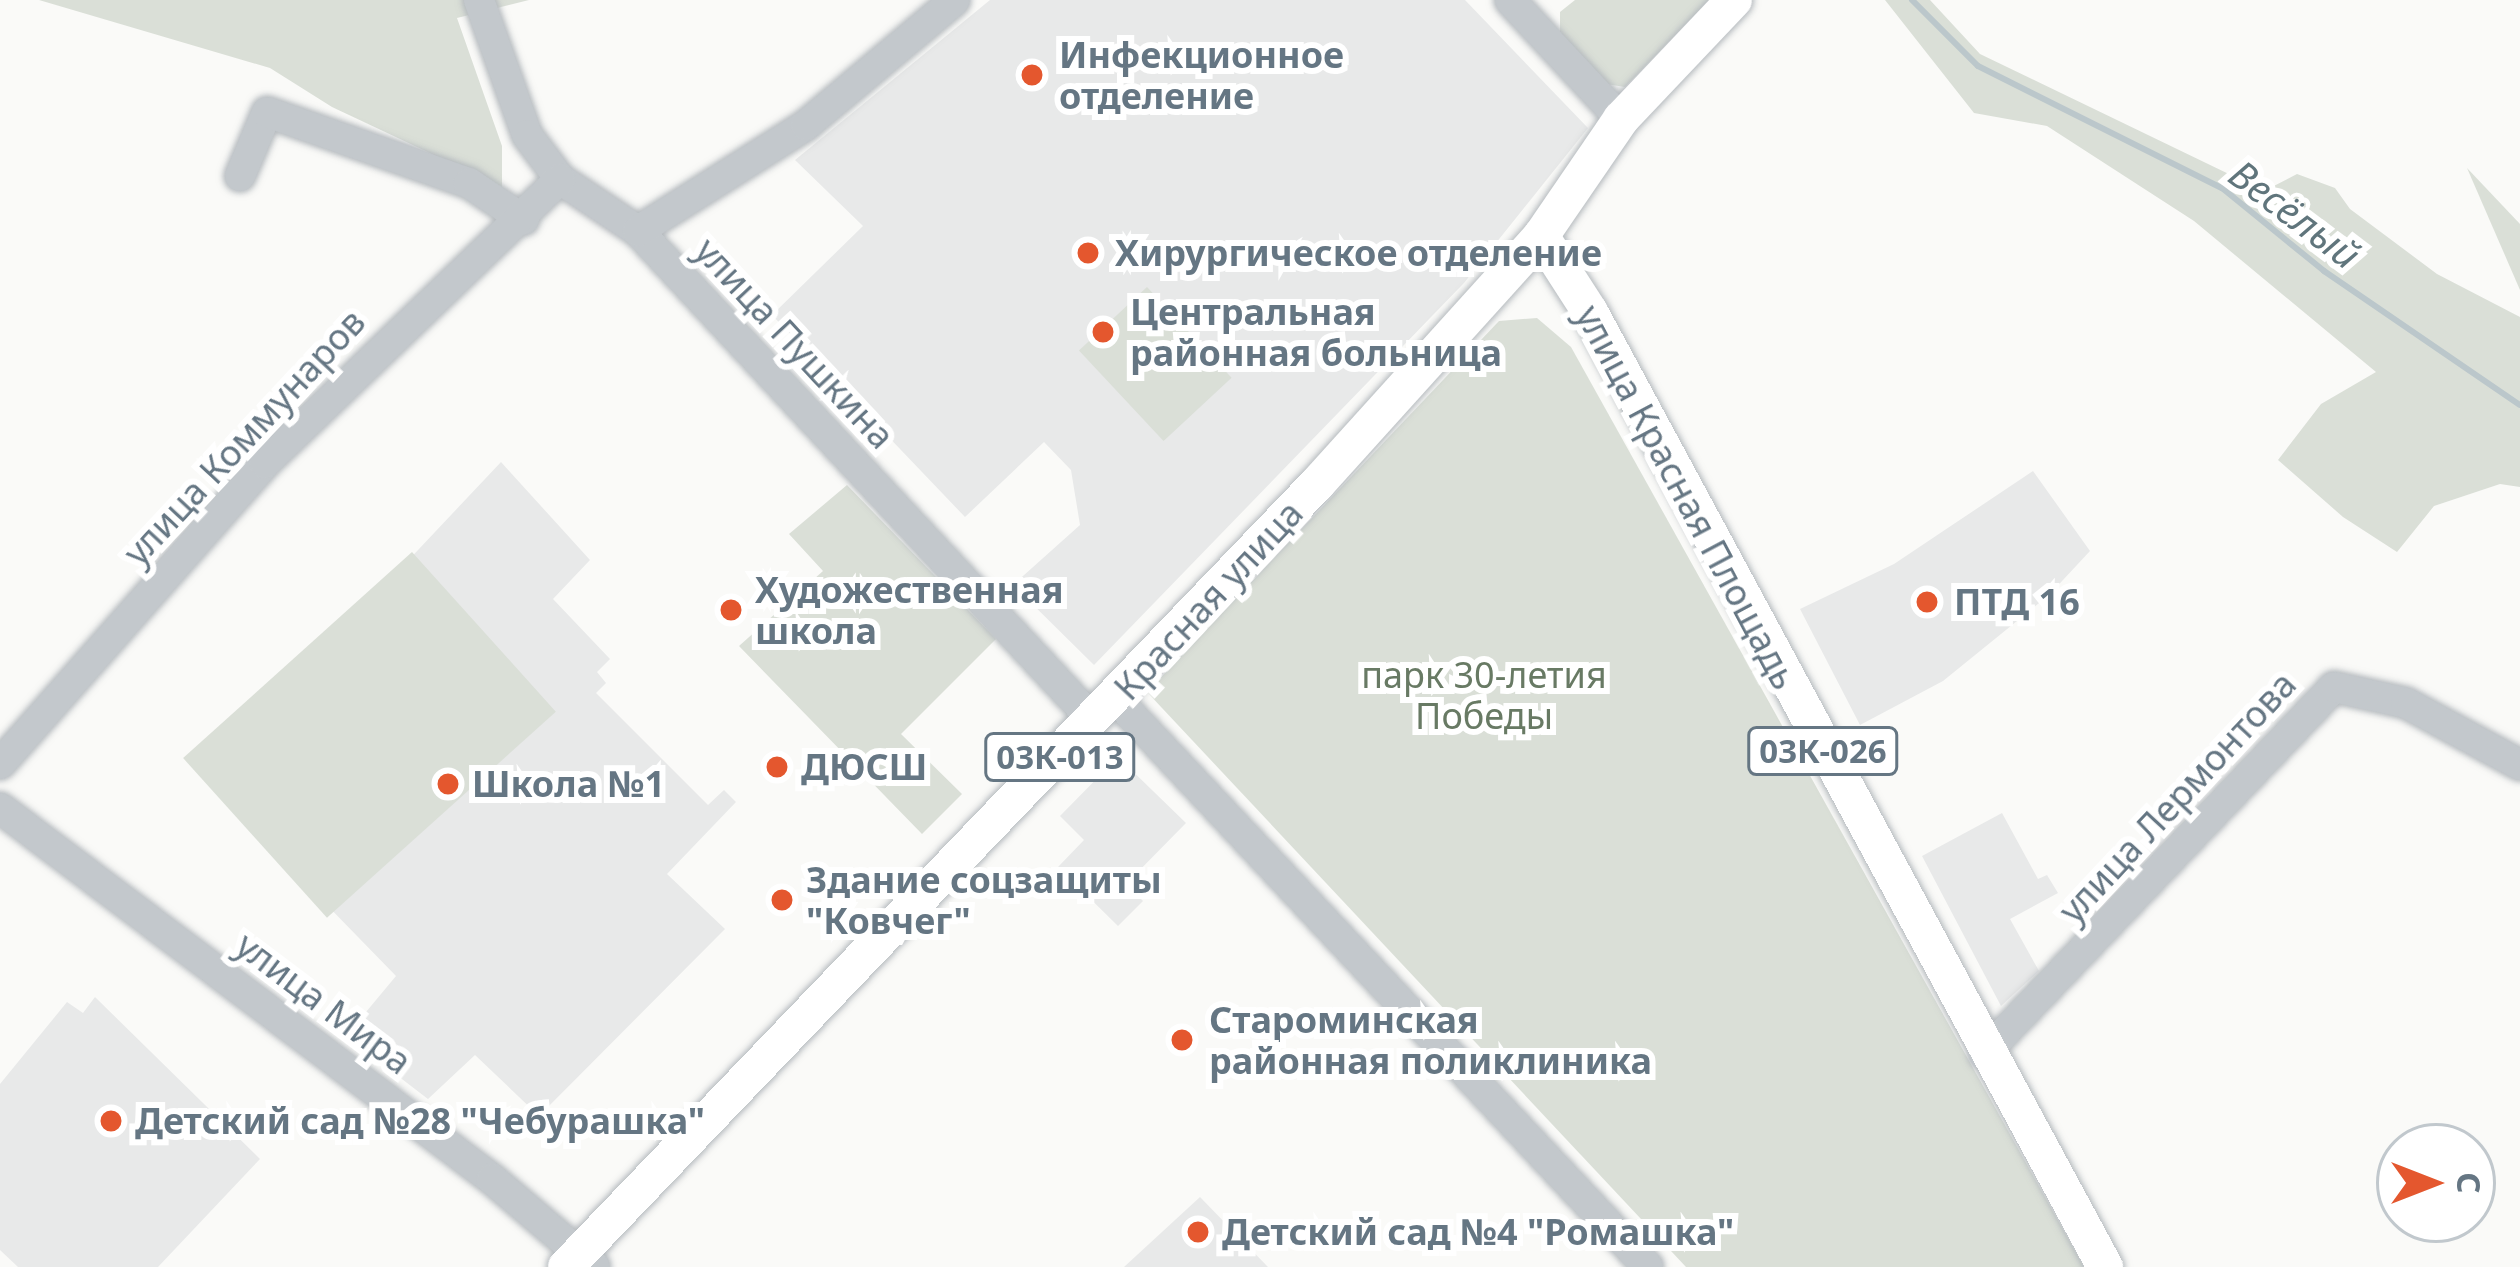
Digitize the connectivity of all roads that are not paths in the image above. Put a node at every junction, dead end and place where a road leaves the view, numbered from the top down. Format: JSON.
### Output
{"nodes":[{"id":1,"x":955,"y":0,"type":"edge"},
{"id":2,"x":1510,"y":0,"type":"edge"},
{"id":3,"x":1733,"y":0,"type":"edge"},
{"id":4,"x":479,"y":2,"type":"edge"},
{"id":5,"x":1621,"y":119,"type":"junction"},
{"id":6,"x":240,"y":176,"type":"dead end"},
{"id":7,"x":560,"y":179,"type":"junction"},
{"id":8,"x":524,"y":220,"type":"junction"},
{"id":9,"x":638,"y":231,"type":"junction"},
{"id":10,"x":1541,"y":236,"type":"junction"},
{"id":11,"x":1105,"y":710,"type":"junction"},
{"id":12,"x":0,"y":764,"type":"edge"},
{"id":13,"x":2520,"y":765,"type":"edge"},
{"id":14,"x":0,"y":808,"type":"edge"},
{"id":15,"x":1984,"y":1054,"type":"junction"},
{"id":16,"x":581,"y":1262,"type":"edge"},
{"id":17,"x":1648,"y":1267,"type":"edge"},
{"id":18,"x":2105,"y":1267,"type":"edge"}],
"edges":[{"from":1,"to":9,"type":"street"},
{"from":2,"to":5,"type":"street"},
{"from":3,"to":5,"type":"main road","name":"Красная улица"},
{"from":4,"to":7,"type":"street","name":"улица Пушкина"},
{"from":5,"to":10,"type":"main road","name":"Красная улица"},
{"from":6,"to":8,"type":"street"},
{"from":7,"to":8,"type":"street","name":"улица Коммунаров"},
{"from":7,"to":9,"type":"street","name":"улица Пушкина"},
{"from":8,"to":12,"type":"street","name":"улица Коммунаров"},
{"from":9,"to":11,"type":"street","name":"улица Пушкина"},
{"from":10,"to":11,"type":"main road","name":"Красная улица","number":"03К-013"},
{"from":10,"to":15,"type":"main road","name":"улица Красная Площадь","number":"03К-026"},
{"from":11,"to":16,"type":"main road","name":"Красная улица","number":"03К-013"},
{"from":11,"to":17,"type":"street","name":"улица Пушкина"},
{"from":13,"to":15,"type":"street","name":"улица Лермонтова"},
{"from":14,"to":16,"type":"street","name":"улица Мира"},
{"from":15,"to":18,"type":"main road","name":"улица Красная Площадь","number":"03К-026"}]}
